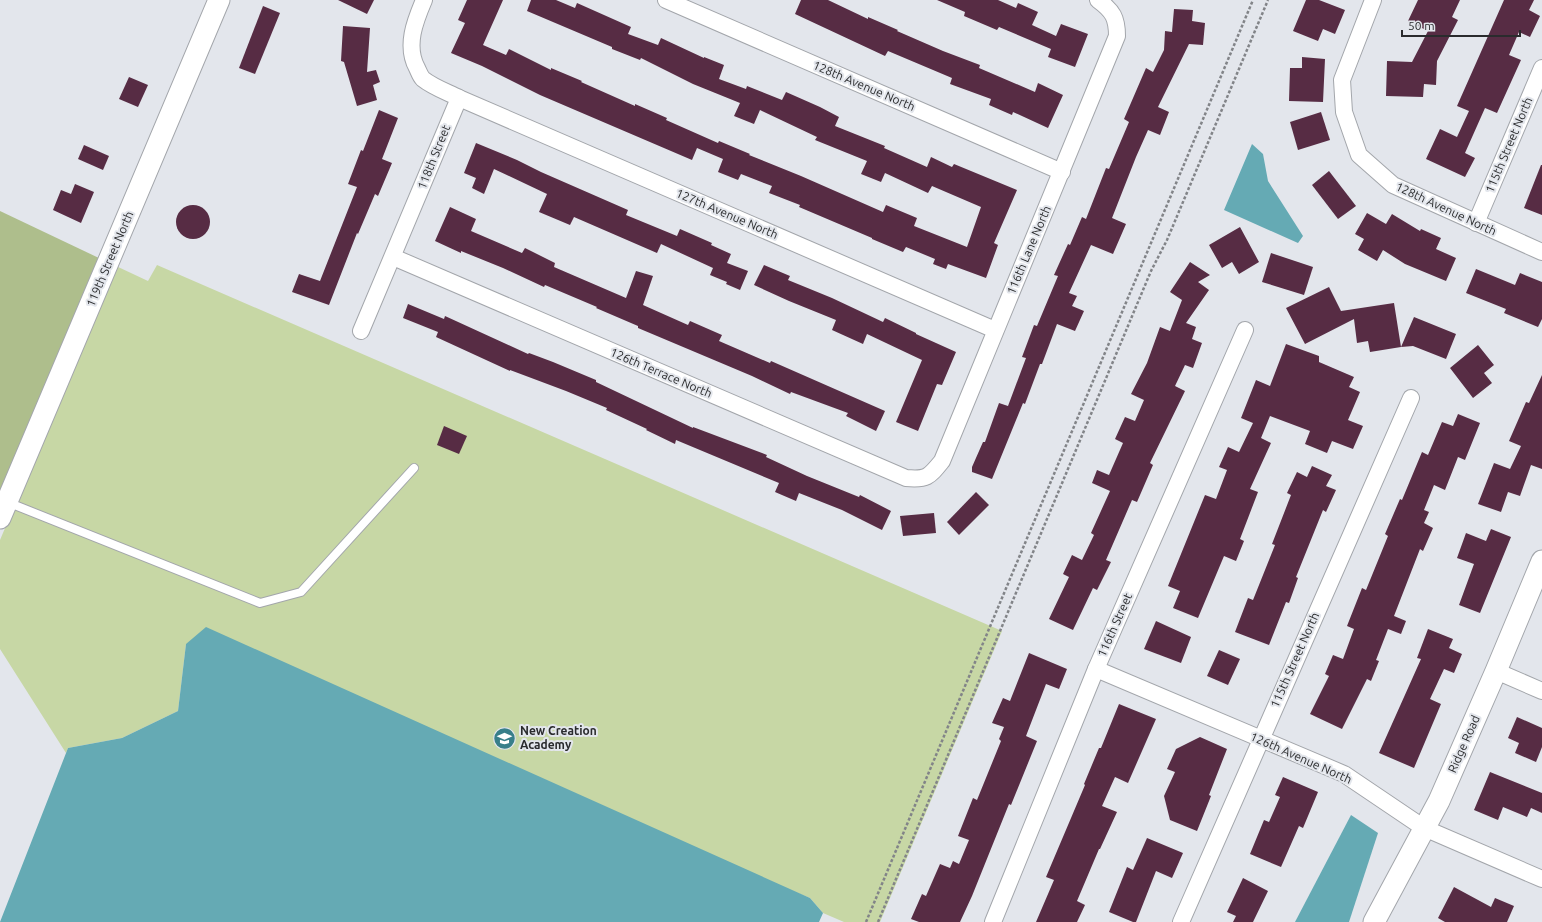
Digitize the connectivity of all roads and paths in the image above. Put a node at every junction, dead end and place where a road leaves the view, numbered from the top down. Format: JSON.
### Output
{"nodes":[{"id":1,"x":220,"y":0,"type":"edge"},
{"id":2,"x":424,"y":0,"type":"edge"},
{"id":3,"x":666,"y":0,"type":"edge"},
{"id":4,"x":1098,"y":0,"type":"edge"},
{"id":5,"x":1253,"y":0,"type":"edge"},
{"id":6,"x":1268,"y":0,"type":"edge"},
{"id":7,"x":1373,"y":0,"type":"edge"},
{"id":8,"x":1542,"y":68,"type":"edge"},
{"id":9,"x":459,"y":98,"type":"junction"},
{"id":10,"x":1062,"y":172,"type":"junction"},
{"id":11,"x":1476,"y":223,"type":"junction"},
{"id":12,"x":1542,"y":252,"type":"edge"},
{"id":13,"x":393,"y":257,"type":"junction"},
{"id":14,"x":995,"y":330,"type":"junction"},
{"id":15,"x":1245,"y":330,"type":"dead end"},
{"id":16,"x":361,"y":331,"type":"dead end"},
{"id":17,"x":1411,"y":398,"type":"dead end"},
{"id":18,"x":414,"y":468,"type":"dead end"},
{"id":19,"x":931,"y":475,"type":"joint"},
{"id":20,"x":3,"y":510,"type":"edge"},
{"id":21,"x":1542,"y":561,"type":"edge"},
{"id":22,"x":1096,"y":669,"type":"junction"},
{"id":23,"x":1496,"y":671,"type":"junction"},
{"id":24,"x":1542,"y":690,"type":"edge"},
{"id":25,"x":1260,"y":739,"type":"junction"},
{"id":26,"x":1424,"y":828,"type":"junction"},
{"id":27,"x":1542,"y":879,"type":"edge"},
{"id":28,"x":866,"y":922,"type":"edge"},
{"id":29,"x":878,"y":922,"type":"edge"},
{"id":30,"x":993,"y":922,"type":"edge"},
{"id":31,"x":1181,"y":922,"type":"edge"},
{"id":32,"x":1374,"y":922,"type":"edge"}],
"edges":[{"from":1,"to":20,"type":"street","name":"119th Street North"},
{"from":2,"to":9,"type":"street"},
{"from":3,"to":10,"type":"street","name":"128th Avenue North"},
{"from":4,"to":10,"type":"street","name":"116th Lane North"},
{"from":5,"to":28,"type":"path"},
{"from":6,"to":29,"type":"path"},
{"from":7,"to":11,"type":"street","name":"128th Avenue North"},
{"from":8,"to":11,"type":"street","name":"115th Street North"},
{"from":9,"to":13,"type":"street","name":"118th Street"},
{"from":9,"to":14,"type":"street","name":"127th Avenue North"},
{"from":10,"to":14,"type":"street","name":"116th Lane North"},
{"from":11,"to":12,"type":"street","name":"128th Avenue North"},
{"from":13,"to":16,"type":"street","name":"118th Street"},
{"from":13,"to":19,"type":"street","name":"126th Terrace North"},
{"from":14,"to":19,"type":"street","name":"116th Lane North"},
{"from":15,"to":22,"type":"street","name":"116th Street"},
{"from":17,"to":25,"type":"street","name":"115th Street North"},
{"from":18,"to":20,"type":"lane"},
{"from":21,"to":23,"type":"street","name":"Ridge Road"},
{"from":22,"to":25,"type":"street","name":"126th Avenue North"},
{"from":22,"to":30,"type":"street","name":"116th Street"},
{"from":23,"to":24,"type":"street"},
{"from":23,"to":26,"type":"street","name":"Ridge Road"},
{"from":25,"to":26,"type":"street","name":"126th Avenue North"},
{"from":25,"to":31,"type":"street","name":"115th Street North"},
{"from":26,"to":27,"type":"street","name":"126th Avenue North"},
{"from":26,"to":32,"type":"street","name":"Ridge Road"}]}
